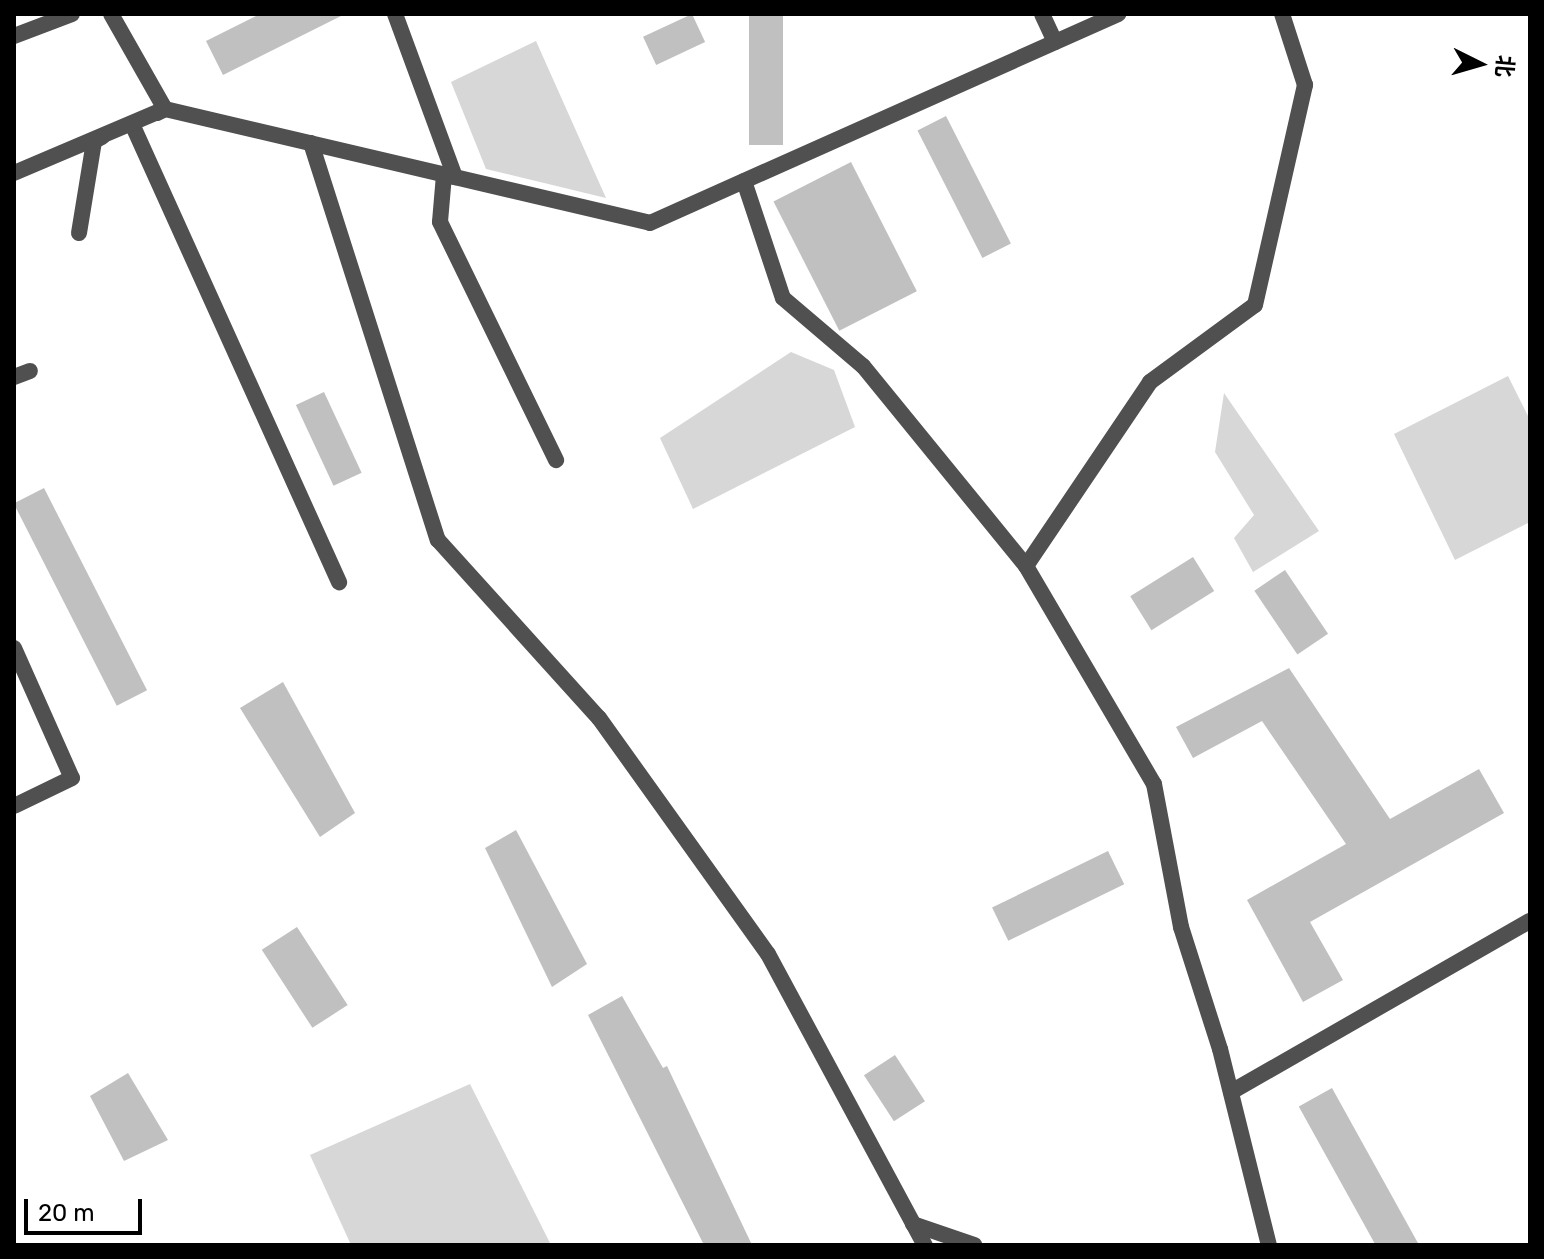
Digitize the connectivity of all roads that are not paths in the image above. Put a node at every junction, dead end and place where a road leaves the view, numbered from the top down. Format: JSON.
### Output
{"nodes":[{"id":1,"x":72,"y":14,"type":"edge"},
{"id":2,"x":111,"y":14,"type":"edge"},
{"id":3,"x":395,"y":14,"type":"edge"},
{"id":4,"x":1042,"y":14,"type":"edge"},
{"id":5,"x":1118,"y":14,"type":"edge"},
{"id":6,"x":1282,"y":14,"type":"edge"},
{"id":7,"x":14,"y":36,"type":"edge"},
{"id":8,"x":1055,"y":42,"type":"junction"},
{"id":9,"x":165,"y":109,"type":"junction"},
{"id":10,"x":132,"y":124,"type":"junction"},
{"id":11,"x":311,"y":143,"type":"junction"},
{"id":12,"x":14,"y":173,"type":"edge"},
{"id":13,"x":449,"y":176,"type":"junction"},
{"id":14,"x":744,"y":181,"type":"junction"},
{"id":15,"x":79,"y":233,"type":"dead end"},
{"id":16,"x":556,"y":460,"type":"dead end"},
{"id":17,"x":1026,"y":566,"type":"junction"},
{"id":18,"x":339,"y":582,"type":"dead end"},
{"id":19,"x":14,"y":648,"type":"edge"},
{"id":20,"x":14,"y":806,"type":"edge"},
{"id":21,"x":1530,"y":921,"type":"edge"},
{"id":22,"x":1231,"y":1092,"type":"junction"},
{"id":23,"x":913,"y":1224,"type":"junction"},
{"id":24,"x":925,"y":1245,"type":"edge"},
{"id":25,"x":974,"y":1245,"type":"edge"},
{"id":26,"x":1269,"y":1245,"type":"edge"}],
"edges":[{"from":1,"to":7,"type":"street"},
{"from":2,"to":9,"type":"street"},
{"from":3,"to":13,"type":"street"},
{"from":4,"to":8,"type":"street"},
{"from":5,"to":8,"type":"street"},
{"from":6,"to":17,"type":"street"},
{"from":8,"to":14,"type":"street"},
{"from":9,"to":10,"type":"street"},
{"from":9,"to":11,"type":"street"},
{"from":9,"to":12,"type":"street"},
{"from":10,"to":15,"type":"street"},
{"from":10,"to":18,"type":"street"},
{"from":11,"to":13,"type":"street"},
{"from":11,"to":23,"type":"street"},
{"from":13,"to":14,"type":"street"},
{"from":13,"to":16,"type":"street"},
{"from":14,"to":17,"type":"street"},
{"from":17,"to":22,"type":"street"},
{"from":19,"to":20,"type":"street"},
{"from":21,"to":22,"type":"street"},
{"from":22,"to":26,"type":"street"},
{"from":23,"to":24,"type":"street"},
{"from":23,"to":25,"type":"street"}]}
